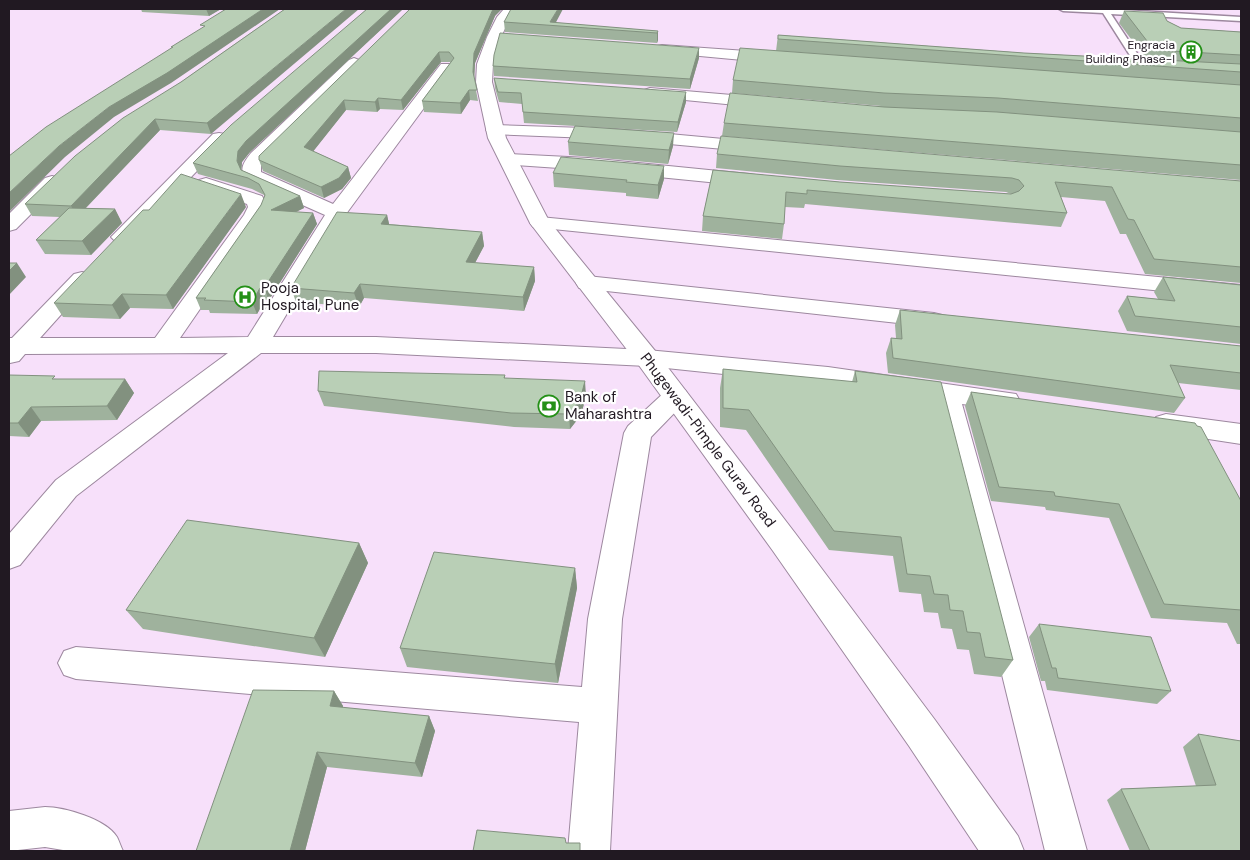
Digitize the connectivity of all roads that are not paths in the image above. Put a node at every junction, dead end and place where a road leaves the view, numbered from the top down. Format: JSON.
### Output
{"nodes":[{"id":1,"x":511,"y":9,"type":"edge"},
{"id":2,"x":1063,"y":9,"type":"edge"},
{"id":3,"x":1105,"y":11,"type":"junction"},
{"id":4,"x":1241,"y":19,"type":"edge"},
{"id":5,"x":1111,"y":20,"type":"junction"},
{"id":6,"x":1188,"y":24,"type":"dead end"},
{"id":7,"x":643,"y":48,"type":"edge"},
{"id":8,"x":369,"y":49,"type":"edge"},
{"id":9,"x":793,"y":59,"type":"edge"},
{"id":10,"x":446,"y":67,"type":"edge"},
{"id":11,"x":1161,"y":68,"type":"edge"},
{"id":12,"x":631,"y":92,"type":"edge"},
{"id":13,"x":785,"y":104,"type":"edge"},
{"id":14,"x":234,"y":126,"type":"edge"},
{"id":15,"x":495,"y":130,"type":"junction"},
{"id":16,"x":777,"y":148,"type":"edge"},
{"id":17,"x":509,"y":160,"type":"junction"},
{"id":18,"x":66,"y":169,"type":"edge"},
{"id":19,"x":180,"y":177,"type":"junction"},
{"id":20,"x":768,"y":181,"type":"edge"},
{"id":21,"x":337,"y":214,"type":"junction"},
{"id":22,"x":540,"y":223,"type":"junction"},
{"id":23,"x":9,"y":225,"type":"edge"},
{"id":24,"x":112,"y":247,"type":"edge"},
{"id":25,"x":92,"y":268,"type":"edge"},
{"id":26,"x":587,"y":283,"type":"junction"},
{"id":27,"x":1241,"y":292,"type":"edge"},
{"id":28,"x":953,"y":322,"type":"edge"},
{"id":29,"x":256,"y":345,"type":"junction"},
{"id":30,"x":162,"y":346,"type":"junction"},
{"id":31,"x":12,"y":349,"type":"edge"},
{"id":32,"x":647,"y":358,"type":"junction"},
{"id":33,"x":946,"y":392,"type":"junction"},
{"id":34,"x":676,"y":396,"type":"junction"},
{"id":35,"x":1032,"y":404,"type":"edge"},
{"id":36,"x":1147,"y":421,"type":"edge"},
{"id":37,"x":1198,"y":428,"type":"junction"},
{"id":38,"x":1241,"y":434,"type":"edge"},
{"id":39,"x":1212,"y":454,"type":"edge"},
{"id":40,"x":9,"y":556,"type":"edge"},
{"id":41,"x":76,"y":664,"type":"dead end"},
{"id":42,"x":599,"y":706,"type":"junction"},
{"id":43,"x":9,"y":831,"type":"edge"},
{"id":44,"x":102,"y":851,"type":"edge"},
{"id":45,"x":589,"y":851,"type":"edge"},
{"id":46,"x":1003,"y":851,"type":"edge"},
{"id":47,"x":1066,"y":851,"type":"edge"}],
"edges":[{"from":1,"to":15,"type":"street","name":"Phugewadi-Pimple Gurav Road"},
{"from":2,"to":3,"type":"lane"},
{"from":3,"to":4,"type":"lane"},
{"from":3,"to":5,"type":"lane"},
{"from":5,"to":6,"type":"lane"},
{"from":5,"to":11,"type":"lane"},
{"from":7,"to":9,"type":"street"},
{"from":8,"to":21,"type":"street"},
{"from":10,"to":21,"type":"street"},
{"from":12,"to":13,"type":"street"},
{"from":14,"to":19,"type":"street"},
{"from":15,"to":16,"type":"street"},
{"from":15,"to":17,"type":"street","name":"Phugewadi-Pimple Gurav Road"},
{"from":17,"to":20,"type":"street"},
{"from":17,"to":22,"type":"street","name":"Phugewadi-Pimple Gurav Road"},
{"from":18,"to":23,"type":"street"},
{"from":19,"to":24,"type":"street"},
{"from":19,"to":30,"type":"street"},
{"from":21,"to":29,"type":"street"},
{"from":22,"to":26,"type":"street","name":"Phugewadi-Pimple Gurav Road"},
{"from":22,"to":27,"type":"street"},
{"from":25,"to":31,"type":"street"},
{"from":26,"to":28,"type":"street"},
{"from":26,"to":32,"type":"street","name":"Phugewadi-Pimple Gurav Road"},
{"from":29,"to":30,"type":"street"},
{"from":29,"to":32,"type":"street"},
{"from":29,"to":40,"type":"street"},
{"from":30,"to":31,"type":"street"},
{"from":32,"to":33,"type":"street"},
{"from":32,"to":34,"type":"street","name":"Phugewadi-Pimple Gurav Road"},
{"from":33,"to":35,"type":"street"},
{"from":33,"to":47,"type":"street"},
{"from":34,"to":42,"type":"street"},
{"from":34,"to":46,"type":"street","name":"Phugewadi-Pimple Gurav Road"},
{"from":36,"to":37,"type":"street"},
{"from":37,"to":38,"type":"street"},
{"from":37,"to":39,"type":"street"},
{"from":41,"to":42,"type":"street"},
{"from":42,"to":45,"type":"street"},
{"from":43,"to":44,"type":"street"}]}
